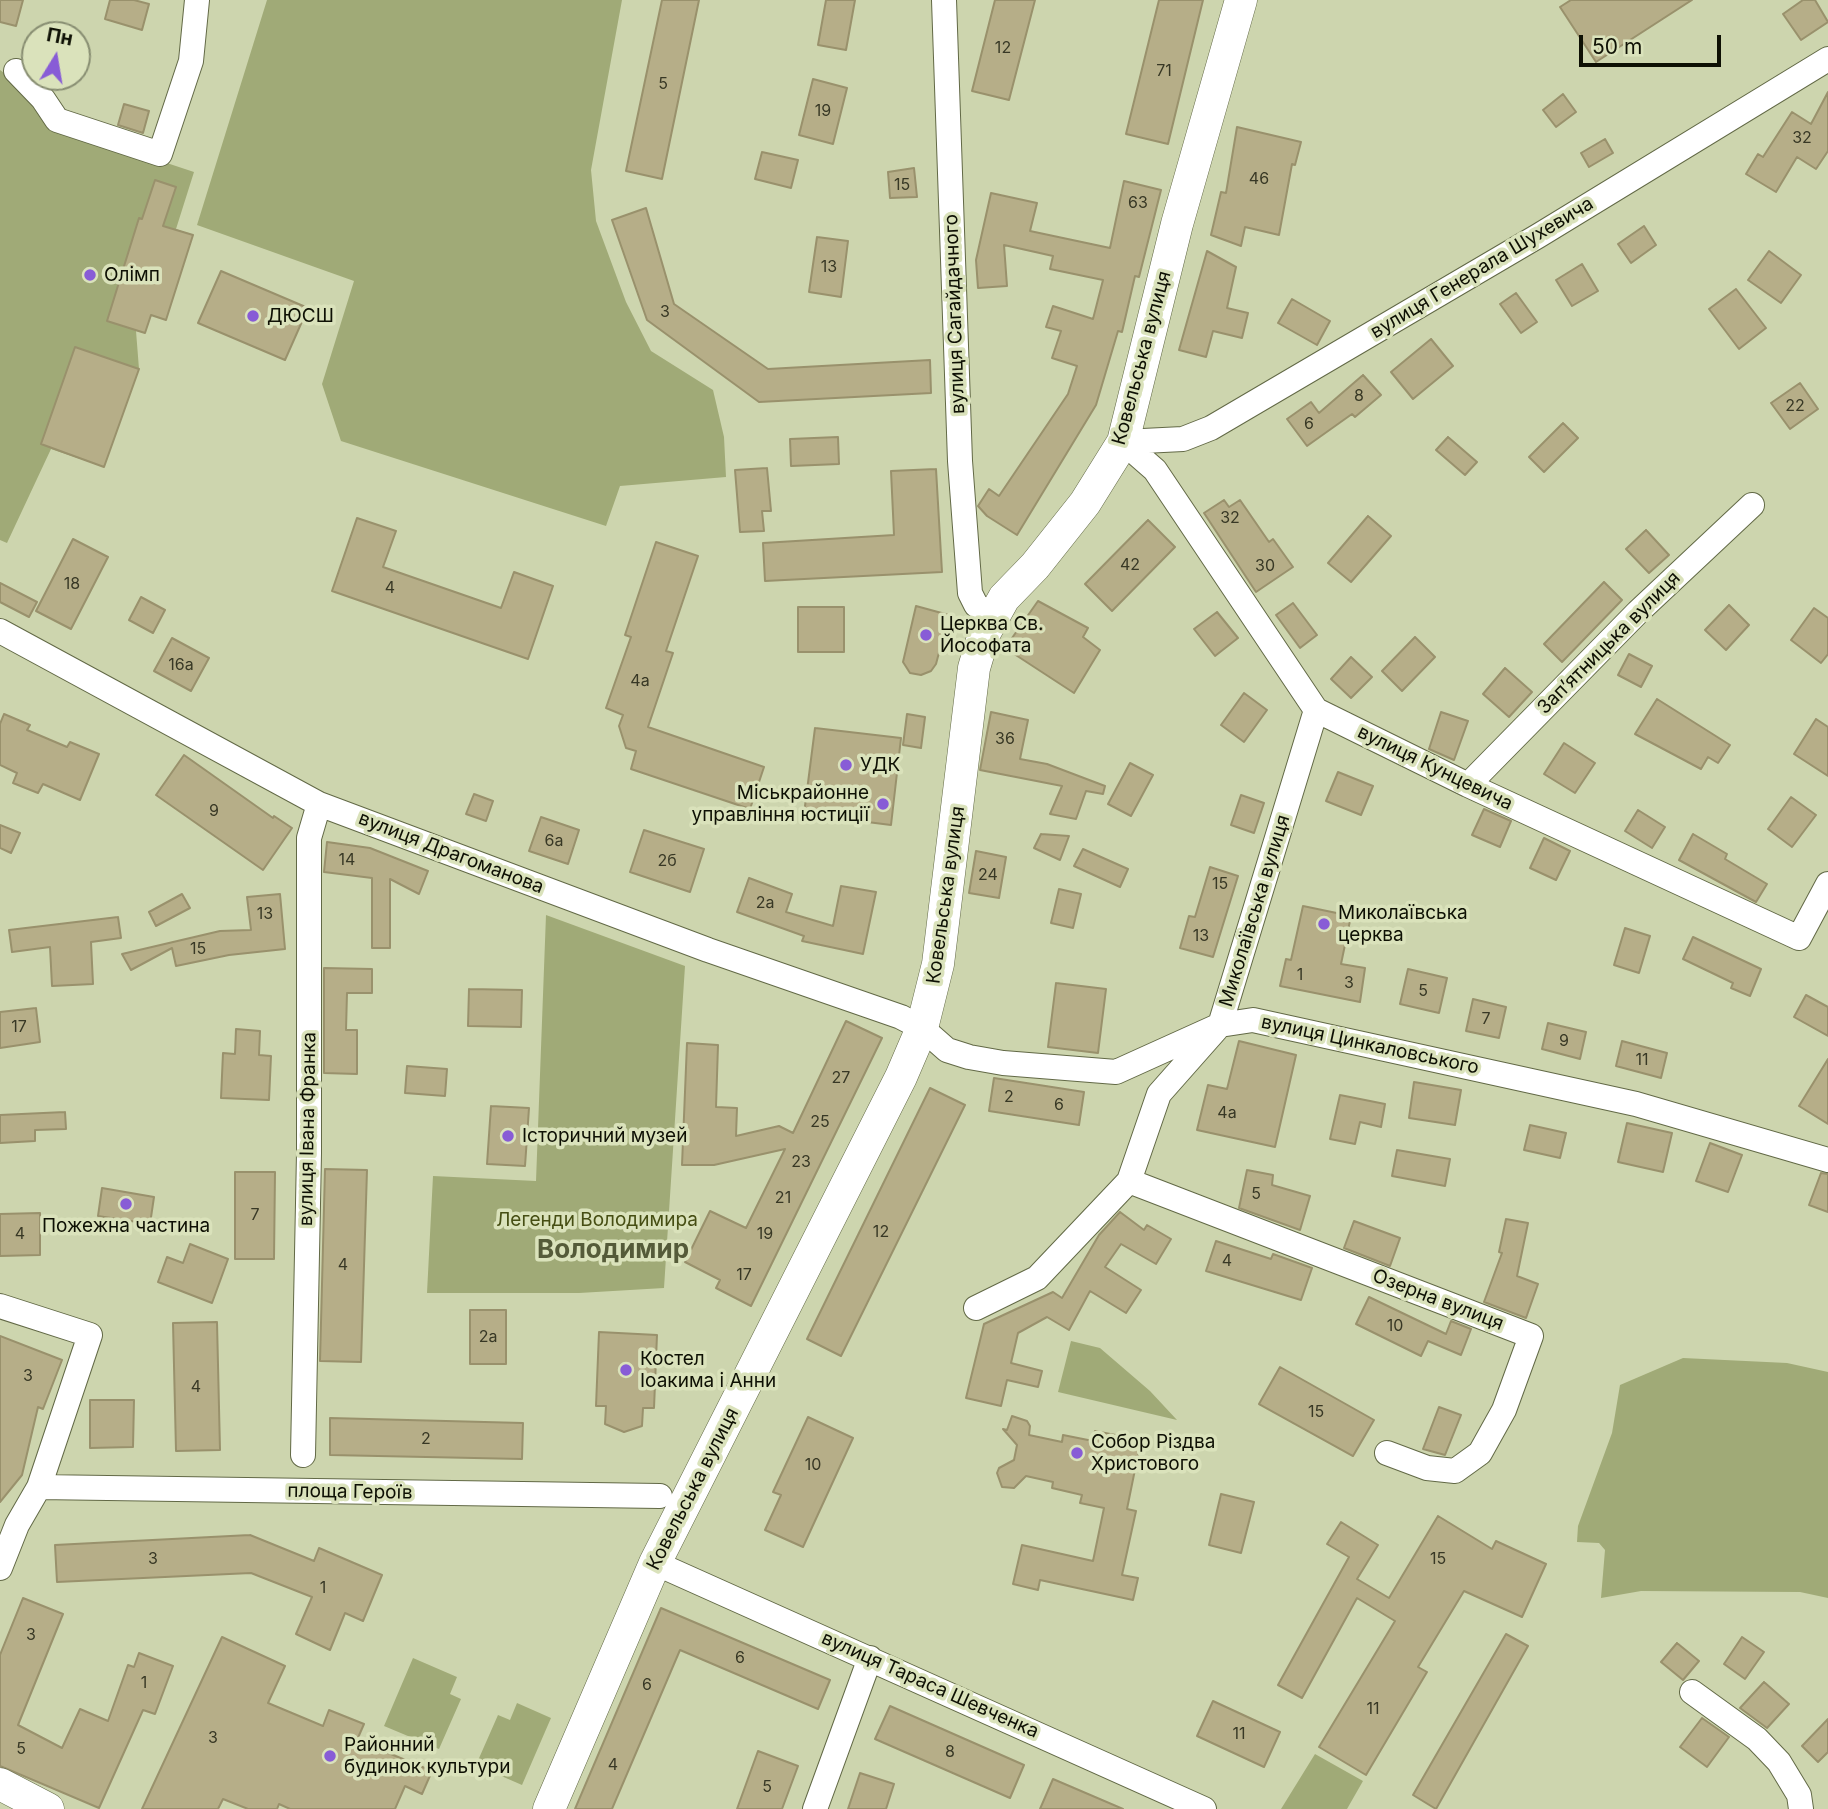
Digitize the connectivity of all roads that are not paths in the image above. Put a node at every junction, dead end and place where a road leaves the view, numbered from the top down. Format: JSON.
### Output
{"nodes":[{"id":1,"x":197,"y":0,"type":"edge"},
{"id":2,"x":944,"y":0,"type":"edge"},
{"id":3,"x":1241,"y":0,"type":"edge"},
{"id":4,"x":1828,"y":59,"type":"edge"},
{"id":5,"x":16,"y":71,"type":"dead end"},
{"id":6,"x":1124,"y":442,"type":"junction"},
{"id":7,"x":1752,"y":505,"type":"dead end"},
{"id":8,"x":994,"y":617,"type":"junction"},
{"id":9,"x":0,"y":631,"type":"edge"},
{"id":10,"x":1315,"y":710,"type":"junction"},
{"id":11,"x":1468,"y":785,"type":"junction"},
{"id":12,"x":319,"y":804,"type":"junction"},
{"id":13,"x":1828,"y":884,"type":"edge"},
{"id":14,"x":1220,"y":1025,"type":"junction"},
{"id":15,"x":922,"y":1028,"type":"junction"},
{"id":16,"x":1116,"y":1072,"type":"junction"},
{"id":17,"x":1159,"y":1094,"type":"junction"},
{"id":18,"x":1828,"y":1160,"type":"edge"},
{"id":19,"x":1129,"y":1181,"type":"junction"},
{"id":20,"x":0,"y":1306,"type":"edge"},
{"id":21,"x":976,"y":1308,"type":"dead end"},
{"id":22,"x":1387,"y":1453,"type":"dead end"},
{"id":23,"x":303,"y":1455,"type":"dead end"},
{"id":24,"x":40,"y":1487,"type":"junction"},
{"id":25,"x":660,"y":1496,"type":"dead end"},
{"id":26,"x":9,"y":1527,"type":"edge"},
{"id":27,"x":655,"y":1563,"type":"junction"},
{"id":28,"x":0,"y":1568,"type":"edge"},
{"id":29,"x":870,"y":1658,"type":"junction"},
{"id":30,"x":1692,"y":1692,"type":"dead end"},
{"id":31,"x":0,"y":1784,"type":"edge"},
{"id":32,"x":48,"y":1809,"type":"edge"},
{"id":33,"x":549,"y":1809,"type":"edge"},
{"id":34,"x":815,"y":1809,"type":"edge"},
{"id":35,"x":1204,"y":1809,"type":"edge"},
{"id":36,"x":1801,"y":1809,"type":"edge"}],
"edges":[{"from":1,"to":5,"type":"street"},
{"from":2,"to":8,"type":"street","name":"вулиця Сагайдачного"},
{"from":3,"to":6,"type":"main road","name":"Ковельська вулиця"},
{"from":4,"to":6,"type":"street","name":"вулиця Генерала Шухевича"},
{"from":6,"to":8,"type":"main road","name":"Ковельська вулиця"},
{"from":6,"to":10,"type":"street"},
{"from":7,"to":11,"type":"street","name":"Запʼятницька вулиця"},
{"from":8,"to":15,"type":"main road","name":"Ковельська вулиця"},
{"from":9,"to":12,"type":"street","name":"вулиця Драгоманова"},
{"from":10,"to":11,"type":"street","name":"вулиця Кунцевича"},
{"from":10,"to":14,"type":"street","name":"Миколаївська вулиця"},
{"from":11,"to":13,"type":"street","name":"вулиця Кунцевича"},
{"from":12,"to":15,"type":"street","name":"вулиця Драгоманова"},
{"from":12,"to":23,"type":"street","name":"вулиця Івана Франка"},
{"from":14,"to":16,"type":"street","name":"вулиця Цинкаловського"},
{"from":14,"to":17,"type":"street","name":"Миколаївська вулиця"},
{"from":14,"to":18,"type":"street","name":"вулиця Цинкаловського"},
{"from":15,"to":16,"type":"street","name":"вулиця Цинкаловського"},
{"from":15,"to":27,"type":"main road","name":"Ковельська вулиця"},
{"from":16,"to":17,"type":"street"},
{"from":17,"to":19,"type":"street","name":"Миколаївська вулиця"},
{"from":19,"to":21,"type":"street","name":"Миколаївська вулиця"},
{"from":19,"to":22,"type":"street","name":"Озерна вулиця"},
{"from":20,"to":24,"type":"street"},
{"from":24,"to":25,"type":"street","name":"площа Героїв"},
{"from":24,"to":26,"type":"street"},
{"from":26,"to":28,"type":"street"},
{"from":27,"to":29,"type":"street","name":"вулиця Тараса Шевченка"},
{"from":27,"to":33,"type":"main road","name":"Ковельська вулиця"},
{"from":29,"to":34,"type":"street"},
{"from":29,"to":35,"type":"street","name":"вулиця Тараса Шевченка"},
{"from":30,"to":36,"type":"street"},
{"from":31,"to":32,"type":"main road"}]}
